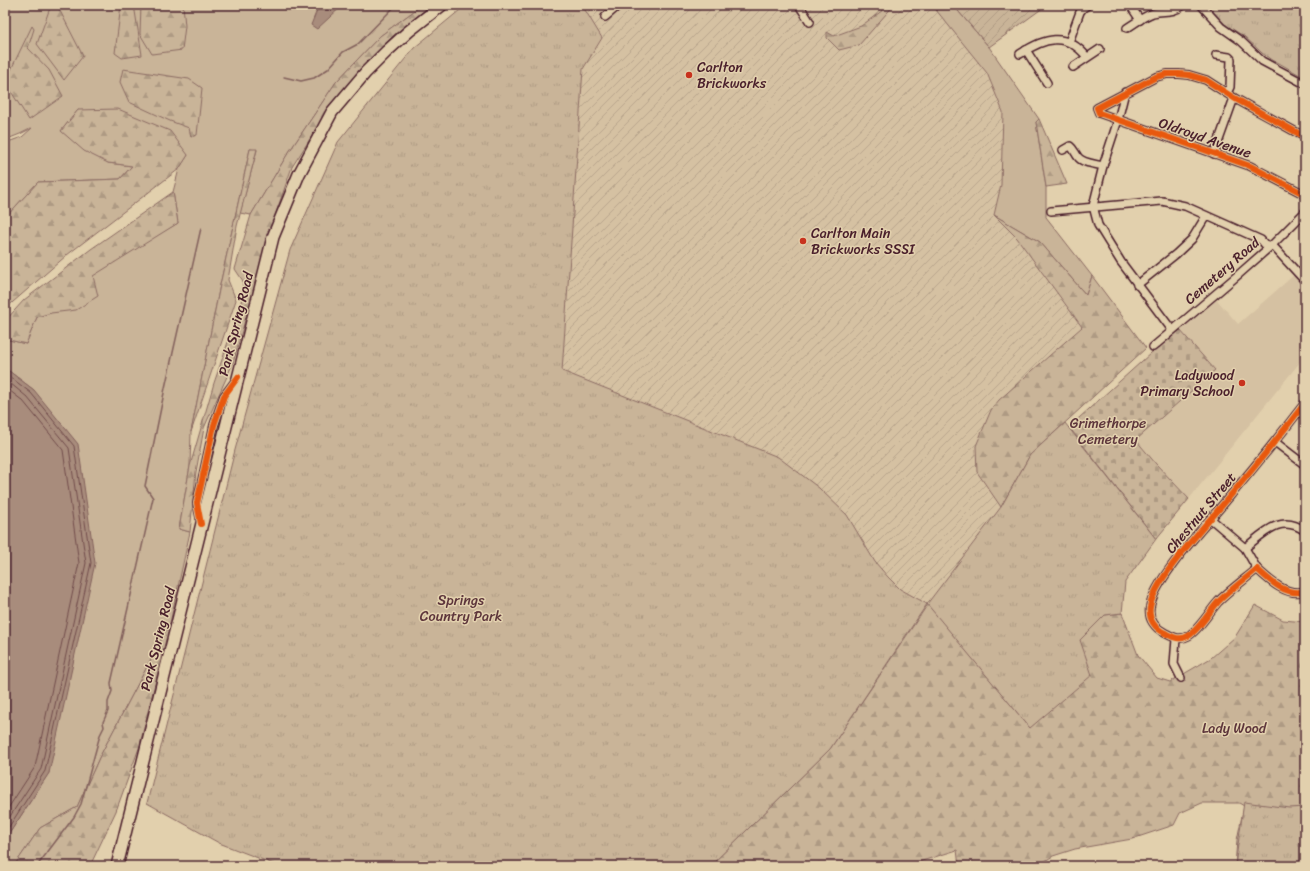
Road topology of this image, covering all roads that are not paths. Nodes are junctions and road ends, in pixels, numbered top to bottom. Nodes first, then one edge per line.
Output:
1 (442, 5) edge
2 (619, 5) edge
3 (799, 5) edge
4 (1088, 5) edge
5 (1130, 5) edge
6 (1184, 5) edge
7 (1201, 5) edge
8 (605, 17) dead end
9 (1140, 20) junction
10 (810, 22) dead end
11 (1127, 28) dead end
12 (1069, 42) junction
13 (1100, 49) dead end
14 (1216, 56) dead end
15 (1087, 57) junction
16 (1072, 67) dead end
17 (1047, 83) dead end
18 (1305, 84) edge
19 (1125, 92) junction
20 (1227, 93) junction
21 (1234, 98) junction
22 (1118, 120) junction
23 (1305, 137) edge
24 (1063, 150) dead end
25 (1214, 154) junction
26 (1103, 166) junction
27 (1305, 196) edge
28 (1093, 206) junction
29 (1050, 211) dead end
30 (1305, 212) edge
31 (1206, 216) junction
32 (1270, 247) junction
33 (1305, 281) edge
34 (1137, 285) junction
35 (1172, 330) junction
36 (1153, 347) dead end
37 (1305, 403) edge
38 (1275, 442) junction
39 (1305, 465) edge
40 (1211, 519) junction
41 (1305, 531) edge
42 (1245, 548) junction
43 (1257, 569) junction
44 (1305, 591) edge
45 (1176, 639) junction
46 (1181, 678) dead end
47 (117, 866) edge

1 - 47 main road, Park Spring Road
2 - 8 street
3 - 10 street
4 - 12 street
5 - 9 street
6 - 9 street
7 - 18 street
9 - 11 street
12 - 15 street
12 - 17 street
13 - 15 street
14 - 20 street
15 - 16 street
19 - 20 street
19 - 22 street
19 - 22 street, Oldroyd Avenue
20 - 21 street
21 - 23 street
21 - 25 street
22 - 25 street, Oldroyd Avenue
22 - 26 street
24 - 26 street
25 - 27 street, Oldroyd Avenue
26 - 28 street
28 - 29 street
28 - 31 street
28 - 34 street
30 - 32 street, Cemetery Road
31 - 32 street
31 - 34 street
32 - 33 street
32 - 35 street, Cemetery Road
34 - 35 street
35 - 36 street, Cemetery Road
37 - 38 street, Chestnut Street
38 - 39 street
38 - 40 street, Chestnut Street
40 - 42 street
40 - 45 street, Chestnut Street
41 - 42 street
42 - 43 street
43 - 44 street
43 - 45 street
45 - 46 street

